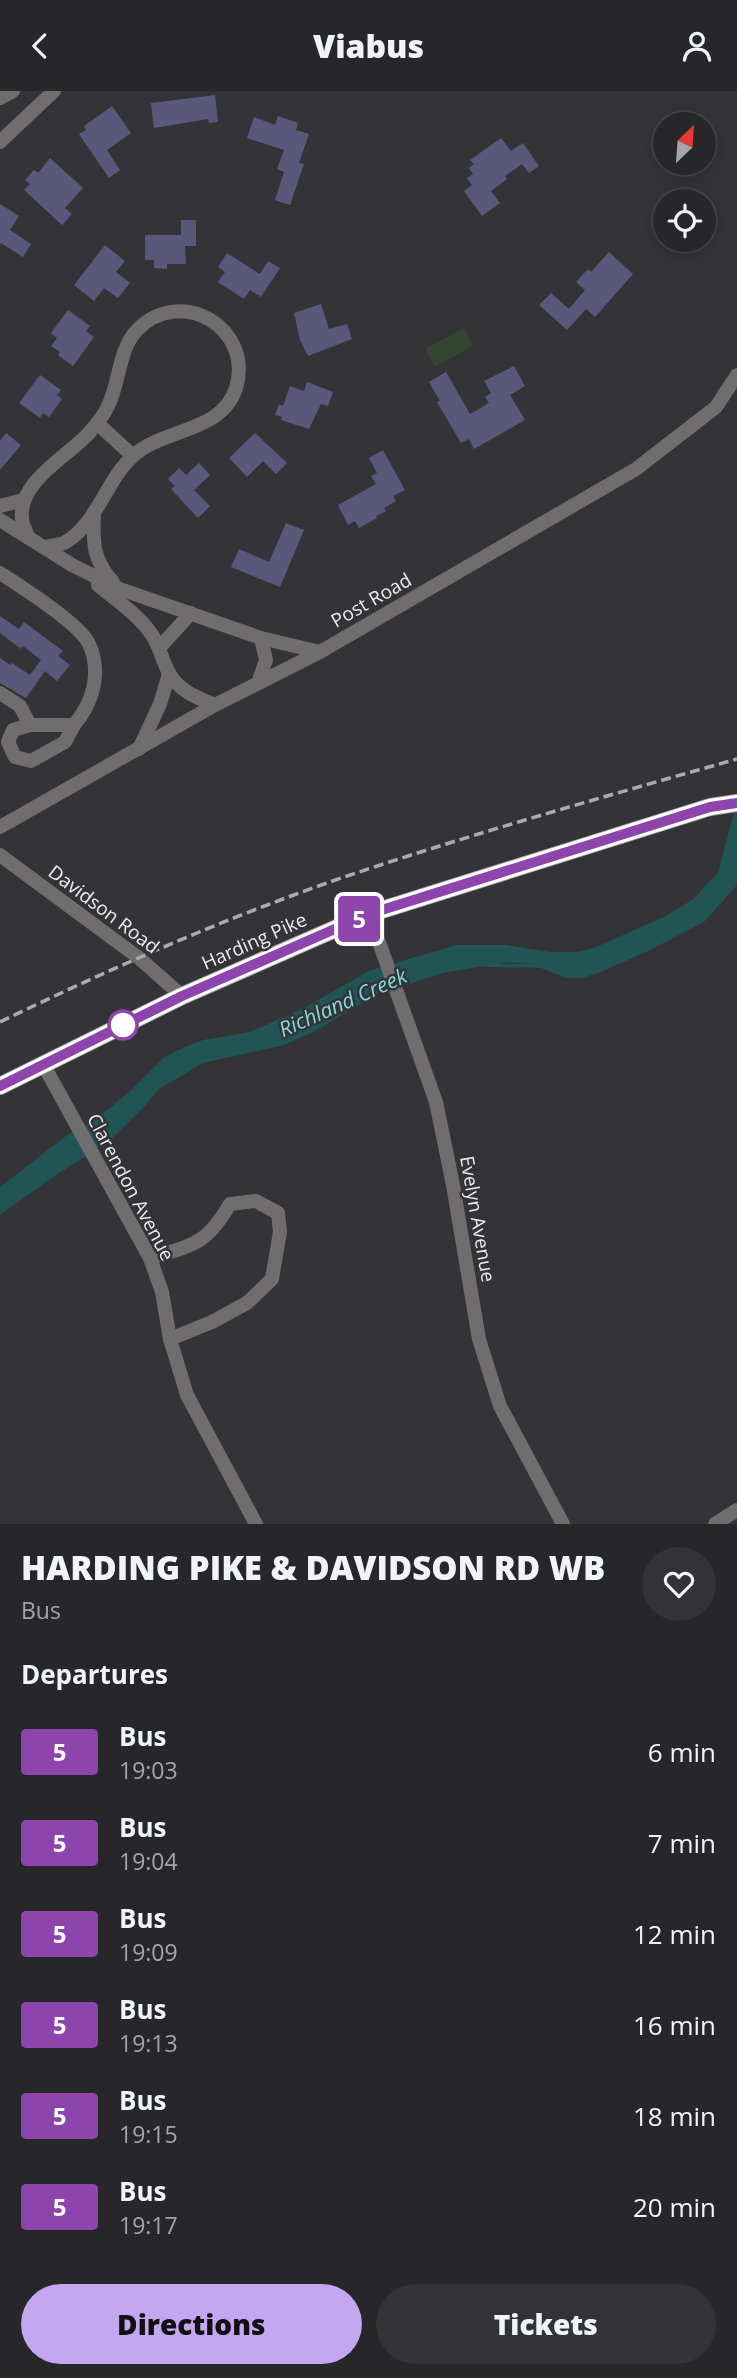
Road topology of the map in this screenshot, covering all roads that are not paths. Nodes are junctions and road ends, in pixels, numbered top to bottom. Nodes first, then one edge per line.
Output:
1 (13, 91) edge
2 (54, 91) edge
3 (0, 98) edge
4 (0, 142) edge
5 (737, 375) edge
6 (97, 423) junction
7 (133, 456) junction
8 (23, 501) junction
9 (0, 506) edge
10 (94, 512) junction
11 (0, 520) edge
12 (29, 538) junction
13 (44, 547) junction
14 (72, 565) junction
15 (0, 573) edge
16 (120, 589) junction
17 (191, 613) junction
18 (261, 638) junction
19 (160, 647) junction
20 (320, 652) junction
21 (169, 674) junction
22 (258, 683) junction
23 (0, 693) edge
24 (215, 705) junction
25 (30, 725) junction
26 (74, 725) junction
27 (139, 749) junction
28 (737, 803) edge
29 (0, 827) edge
30 (0, 855) edge
31 (369, 914) junction
32 (182, 996) junction
33 (43, 1064) junction
34 (0, 1086) edge
35 (150, 1258) junction
36 (170, 1339) junction
37 (737, 1510) edge
38 (256, 1524) edge
39 (563, 1524) edge
40 (715, 1524) edge

1 - 3 street
2 - 4 street
5 - 20 street, Post Road
6 - 7 street
6 - 7 street
6 - 8 street
7 - 10 street
8 - 9 street
8 - 12 street
10 - 13 street
10 - 16 street
11 - 12 street
12 - 13 street
13 - 14 street
14 - 16 street
14 - 19 street
15 - 26 street
16 - 17 street
17 - 18 street
17 - 19 street
18 - 20 street
18 - 22 street
19 - 21 street
20 - 22 street, Post Road
21 - 24 street
21 - 27 street
22 - 24 street, Post Road
23 - 25 street
24 - 27 street, Post Road
25 - 26 street
25 - 26 street
27 - 29 street, Post Road
28 - 31 main road, Harding Pike
30 - 32 street, Davidson Road
31 - 32 main road, Harding Pike
31 - 39 street, Evelyn Avenue
32 - 33 main road, Harding Pike
33 - 34 main road, Harding Pike
33 - 35 street, Clarendon Avenue
35 - 36 street, Clarendon Avenue
35 - 36 street
36 - 38 street, Clarendon Avenue
37 - 40 street

